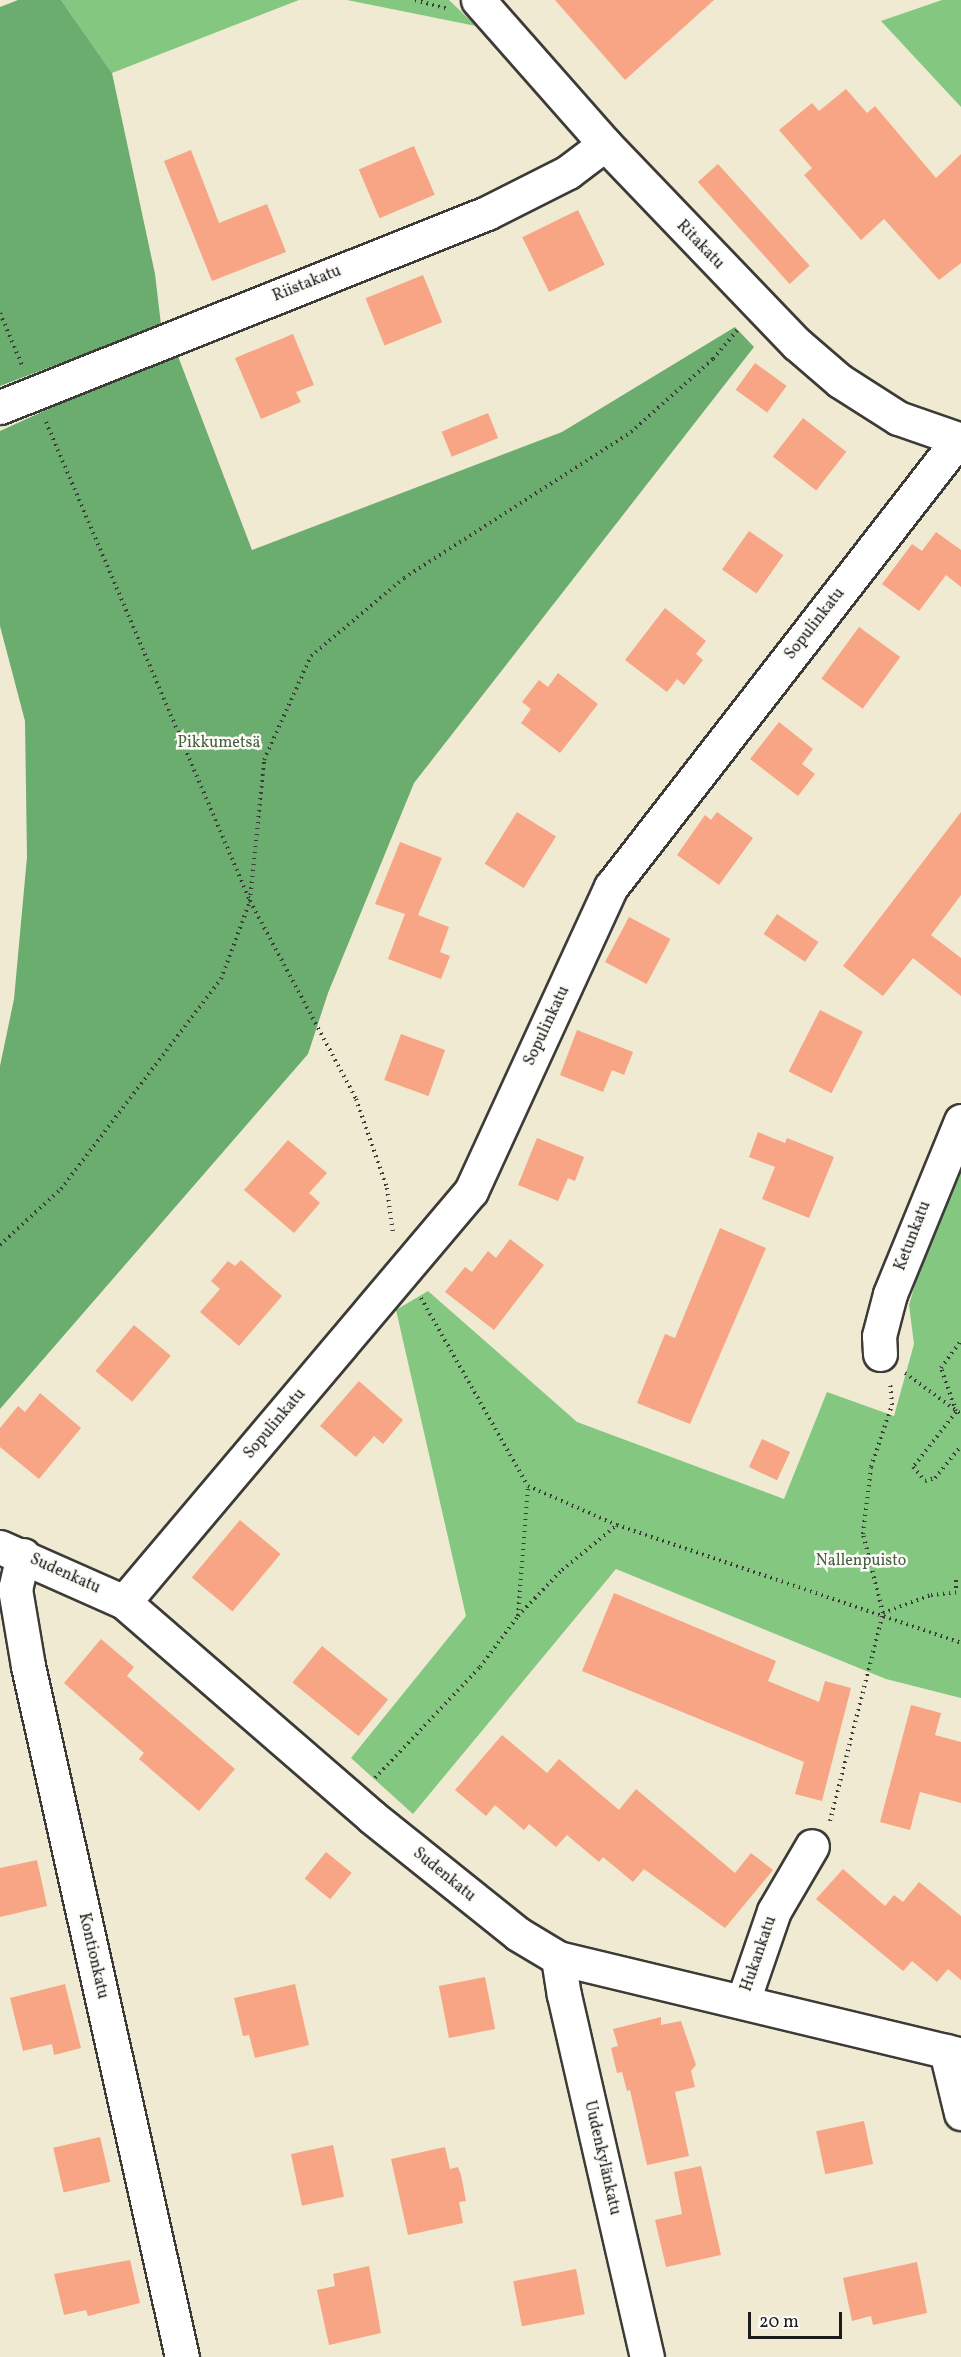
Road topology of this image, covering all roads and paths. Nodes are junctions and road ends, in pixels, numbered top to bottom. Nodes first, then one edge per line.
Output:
1 (478, 0) edge
2 (605, 144) junction
3 (758, 305) junction
4 (0, 313) edge
5 (33, 392) junction
6 (0, 407) edge
7 (960, 440) edge
8 (250, 901) junction
9 (961, 1121) edge
10 (0, 1245) edge
11 (405, 1272) junction
12 (961, 1340) edge
13 (880, 1354) junction
14 (959, 1413) edge
15 (961, 1446) edge
16 (528, 1486) junction
17 (616, 1525) junction
18 (11, 1551) edge
19 (956, 1580) dead end
20 (958, 1592) edge
21 (124, 1602) junction
22 (883, 1613) junction
23 (518, 1616) junction
24 (961, 1643) edge
25 (368, 1785) dead end
26 (812, 1846) joint
27 (558, 1958) junction
28 (743, 2001) junction
29 (953, 2053) edge
30 (961, 2113) edge
31 (182, 2357) edge
32 (647, 2357) edge

1 - 2 street, Ritakatu
2 - 3 street, Ritakatu
2 - 5 street, Riistakatu
3 - 7 street, Ritakatu
3 - 8 path
4 - 5 path
5 - 6 street, Riistakatu
5 - 8 path
7 - 11 street, Sopulinkatu
8 - 10 path
8 - 11 path
9 - 13 street, Ketunkatu
11 - 16 path
11 - 21 street, Sopulinkatu
12 - 14 path
13 - 14 path
13 - 22 path
14 - 15 path
16 - 17 path
16 - 23 path
17 - 22 path
17 - 23 path
18 - 21 street, Sudenkatu
18 - 31 street, Kontionkatu
19 - 20 path
20 - 22 path
21 - 27 street, Sudenkatu
22 - 24 path
22 - 26 path
23 - 25 path
26 - 28 street, Hukankatu
27 - 28 street, Sudenkatu
27 - 32 street, Uudenkylänkatu
28 - 29 street, Sudenkatu
29 - 30 street

